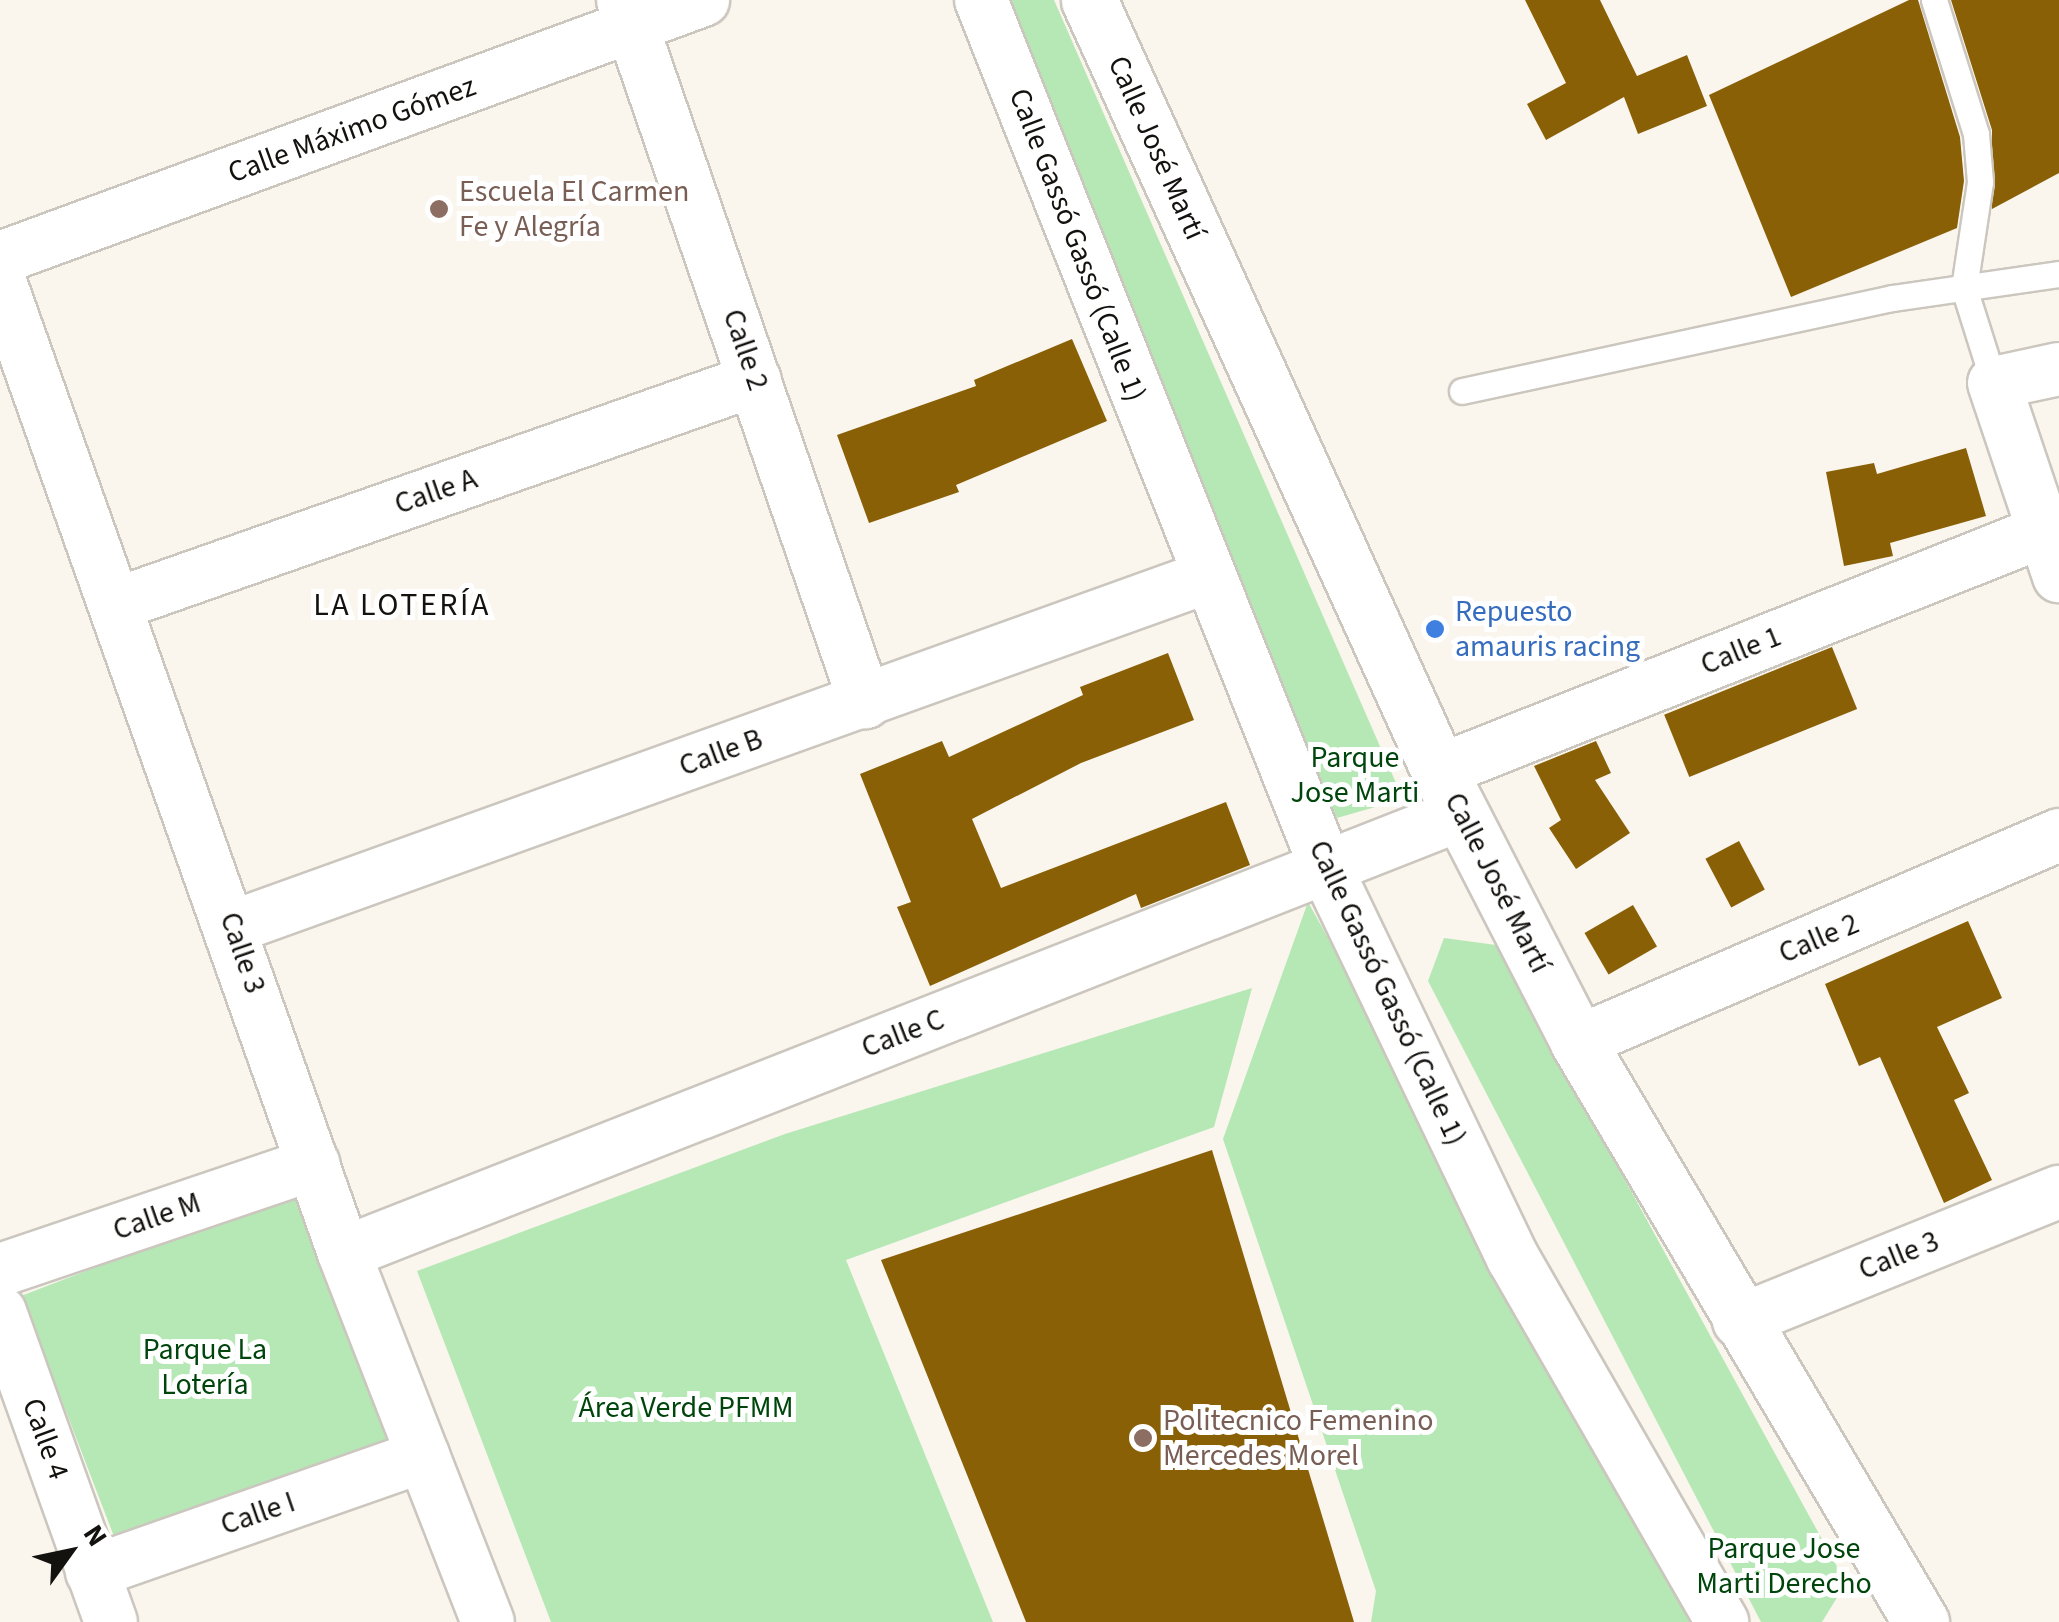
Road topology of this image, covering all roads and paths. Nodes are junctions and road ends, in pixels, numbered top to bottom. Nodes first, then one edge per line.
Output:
1 (703, 0) edge
2 (981, 0) edge
3 (1089, 0) edge
4 (1934, 0) edge
5 (629, 14) edge
6 (0, 258) edge
7 (2059, 274) edge
8 (0, 282) edge
9 (1964, 288) junction
10 (2059, 369) edge
11 (755, 380) junction
12 (1994, 383) junction
13 (1462, 391) dead end
14 (2051, 553) edge
15 (1207, 576) junction
16 (117, 604) junction
17 (865, 702) junction
18 (1450, 793) junction
19 (2059, 836) edge
20 (1326, 868) junction
21 (234, 927) junction
22 (1578, 1042) junction
23 (314, 1164) junction
24 (2059, 1192) edge
25 (344, 1253) junction
26 (0, 1270) edge
27 (0, 1312) edge
28 (1738, 1320) junction
29 (424, 1456) junction
30 (92, 1572) junction
31 (112, 1622) edge
32 (488, 1622) edge
33 (1722, 1622) edge
34 (1921, 1622) edge

1 - 5 street, Calle Máximo Gómez
2 - 15 street, Calle Gassó Gassó (Calle 1)
3 - 18 main road, Calle José Martí
4 - 9 lane
5 - 6 street, Calle Máximo Gómez
5 - 11 street, Calle 2
7 - 9 lane
8 - 16 street, Calle 3
9 - 12 lane
9 - 13 lane
10 - 12 street
11 - 16 street, Calle A
11 - 17 street, Calle 2
12 - 14 street
14 - 18 street, Calle 1
15 - 17 street, Calle B
15 - 20 street, Calle Gassó Gassó (Calle 1)
16 - 21 street, Calle 3
17 - 21 street, Calle B
18 - 20 street, Calle C
18 - 22 main road, Calle José Martí
19 - 22 street, Calle 2
20 - 25 street, Calle C
20 - 33 street, Calle Gassó Gassó (Calle 1)
21 - 23 street, Calle 3
22 - 28 main road, Calle José Martí
23 - 25 street, Calle 3
23 - 26 street, Calle M
24 - 28 street, Calle 3
25 - 29 street, Calle 3
27 - 30 street, Calle 4
28 - 34 main road, Calle José Martí
29 - 30 street, Calle I
29 - 32 street, Calle 3
30 - 31 street, Calle 4

